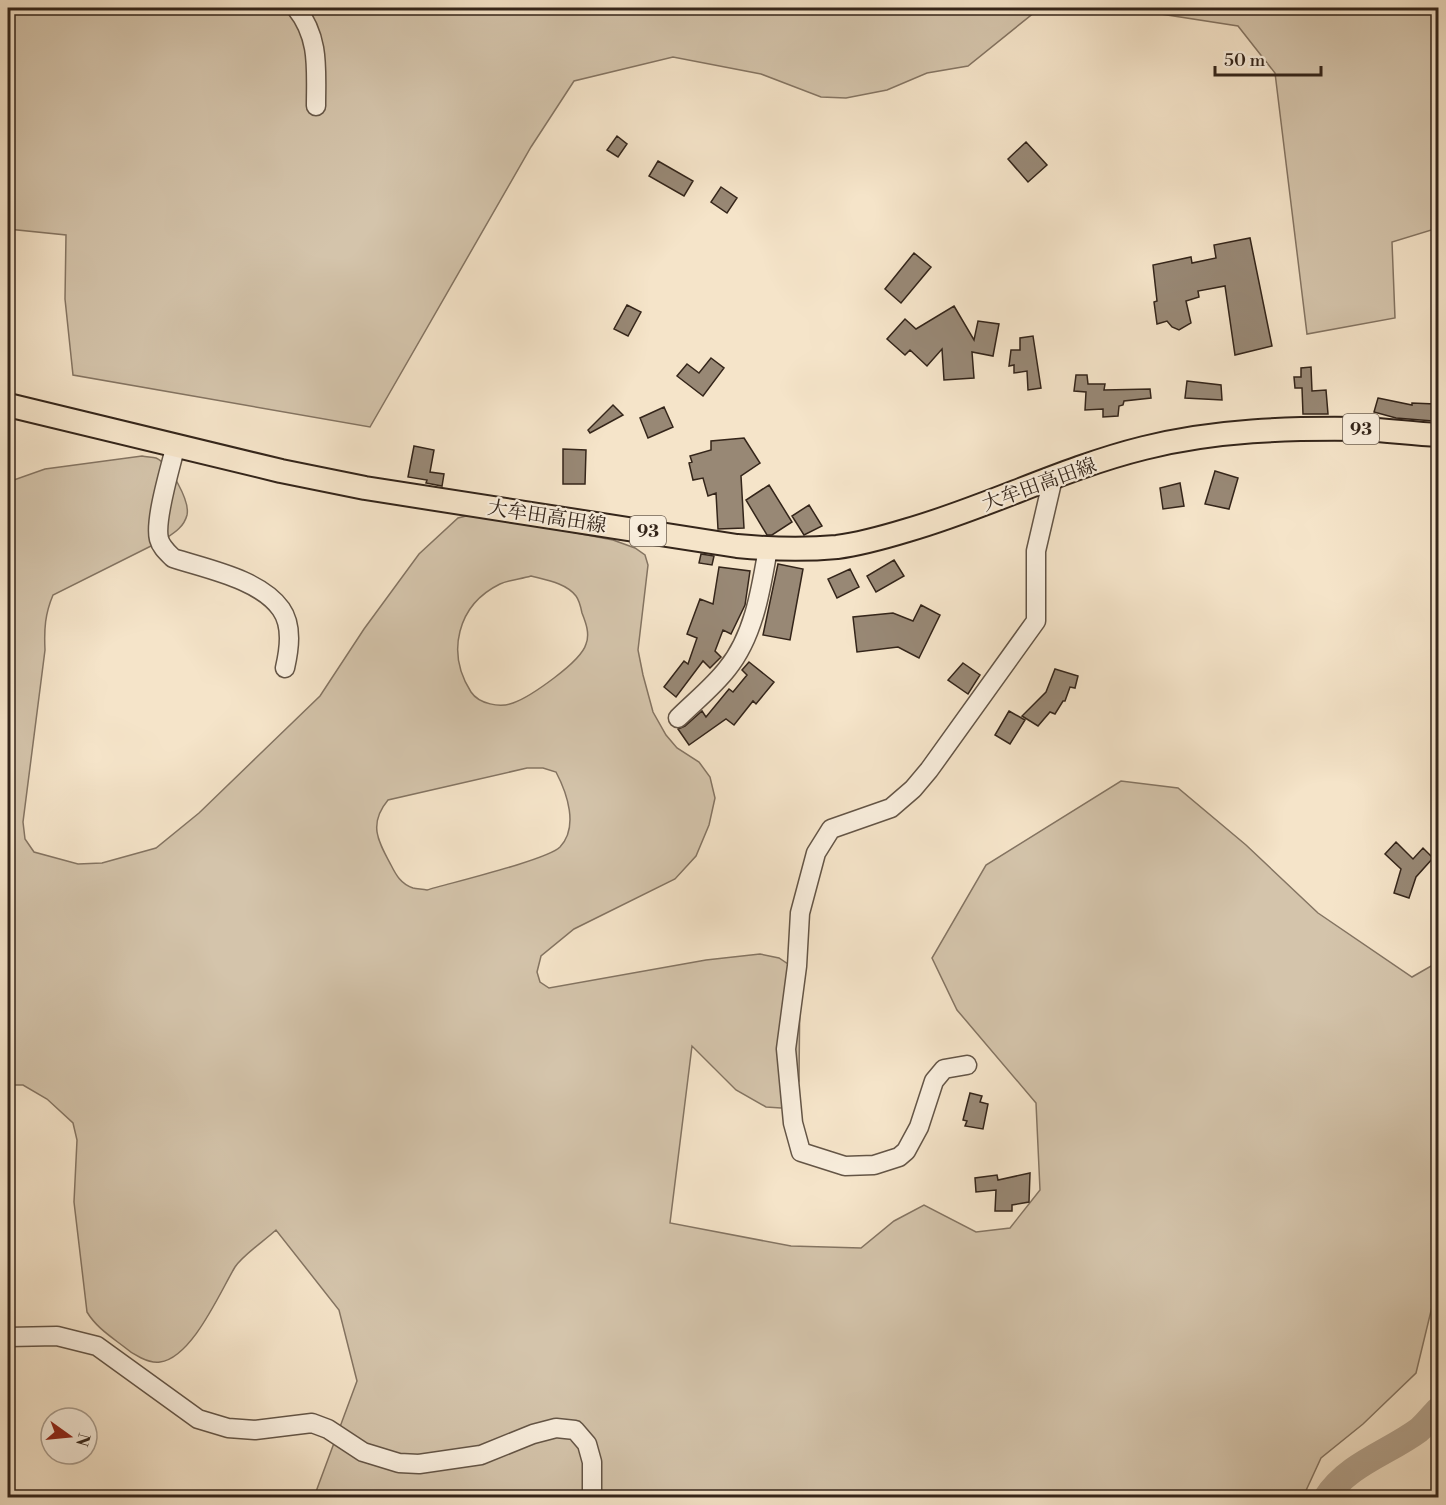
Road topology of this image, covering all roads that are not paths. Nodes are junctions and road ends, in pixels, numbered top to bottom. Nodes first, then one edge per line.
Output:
1 (296, 8) edge
2 (316, 106) dead end
3 (8, 405) edge
4 (1438, 435) edge
5 (176, 444) junction
6 (1053, 478) junction
7 (768, 548) junction
8 (285, 668) dead end
9 (678, 718) dead end
10 (967, 1065) dead end
11 (8, 1337) edge
12 (592, 1497) edge

1 - 2 street
3 - 5 main road, 大牟田高田線 / 93
4 - 6 main road, 大牟田高田線 / 93
5 - 7 main road, 大牟田高田線 / 93
5 - 8 street
6 - 7 main road, 大牟田高田線 / 93
6 - 10 street
7 - 9 street
11 - 12 street

